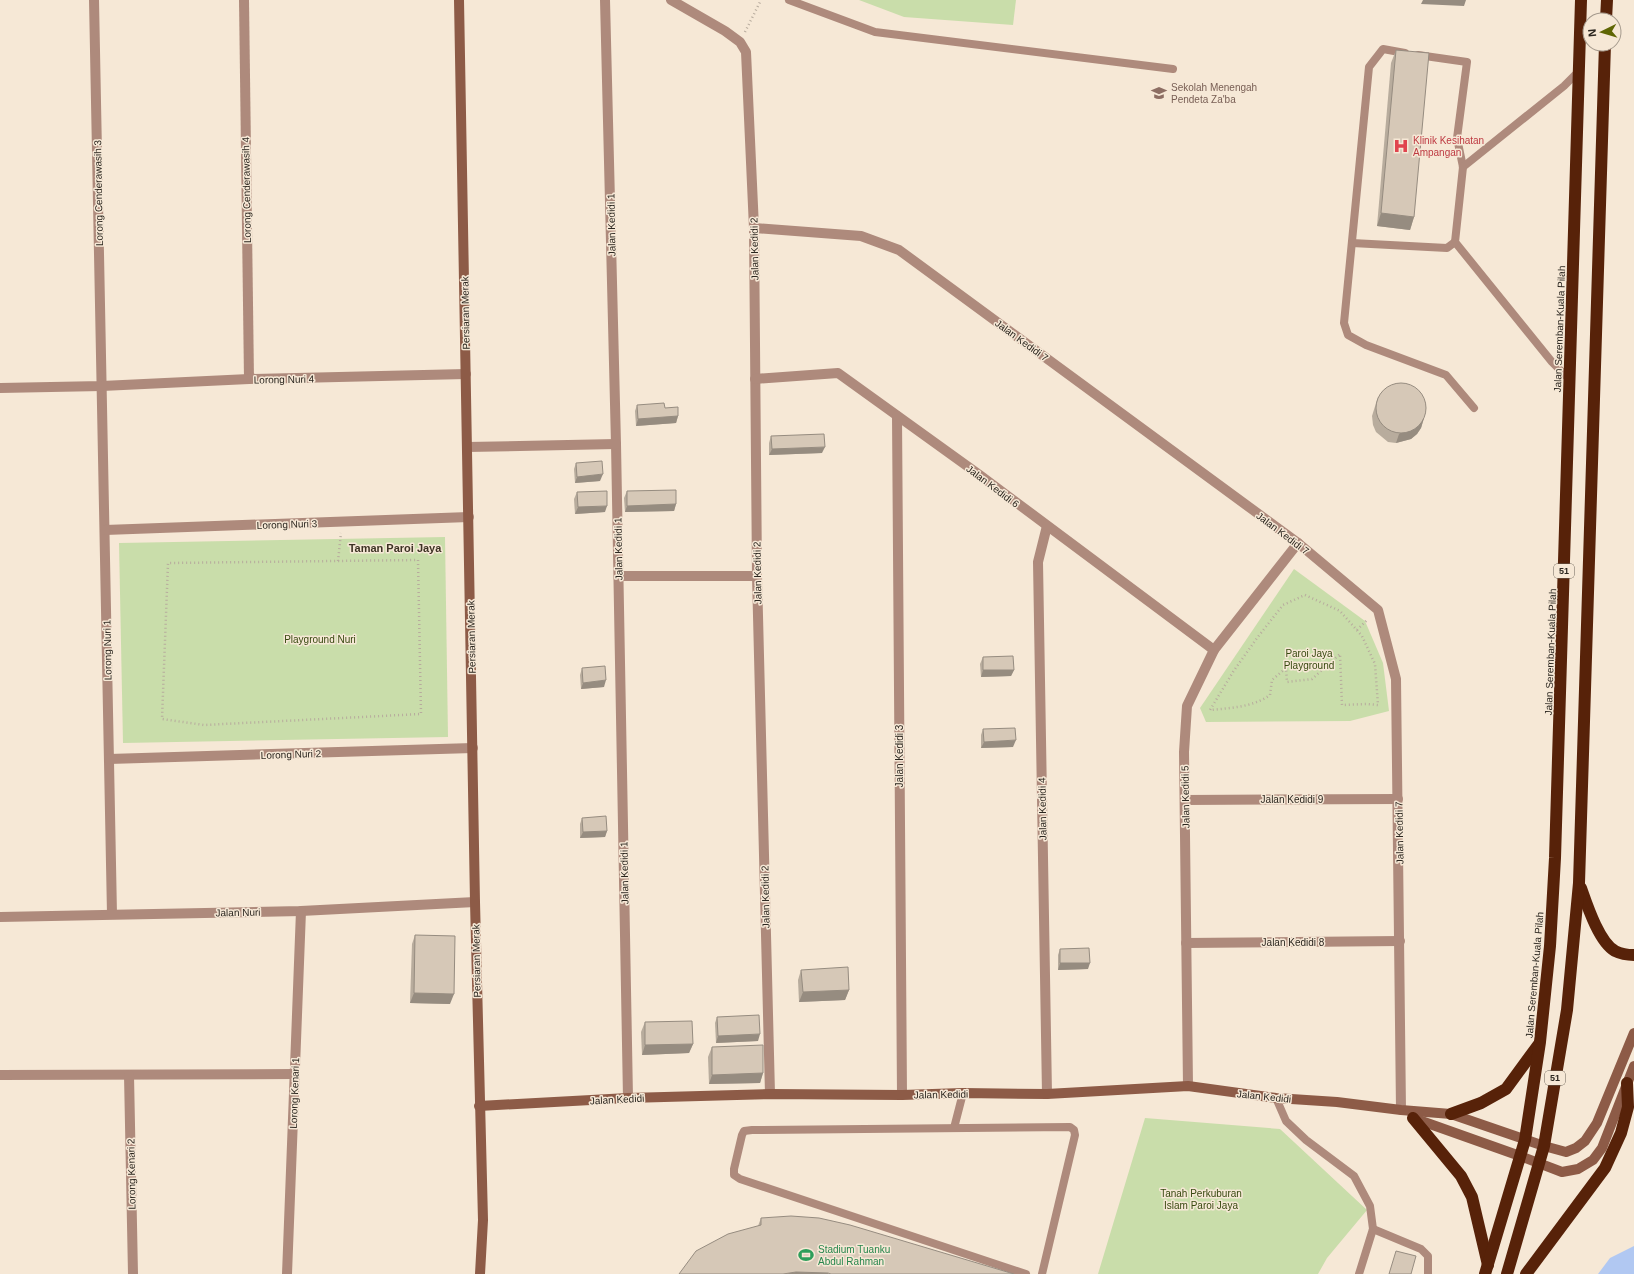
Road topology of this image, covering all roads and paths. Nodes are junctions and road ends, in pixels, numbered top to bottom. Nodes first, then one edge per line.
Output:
1 (94, 0) edge
2 (244, 0) edge
3 (460, 0) edge
4 (605, 0) edge
5 (671, 0) edge
6 (761, 0) edge
7 (789, 0) edge
8 (1582, 0) edge
9 (1607, 0) edge
10 (1606, 12) edge
11 (740, 42) junction
12 (1605, 52) edge
13 (1173, 69) dead end
14 (1579, 71) junction
15 (1463, 167) junction
16 (754, 228) junction
17 (1455, 242) junction
18 (1352, 243) junction
19 (466, 374) junction
20 (249, 379) junction
21 (755, 379) junction
22 (1570, 380) junction
23 (102, 386) junction
24 (0, 388) edge
25 (1474, 408) dead end
26 (897, 416) junction
27 (616, 444) junction
28 (468, 446) junction
29 (469, 518) junction
30 (342, 522) junction
31 (1047, 526) junction
32 (105, 530) junction
33 (1298, 543) junction
34 (338, 561) junction
35 (619, 576) junction
36 (757, 576) junction
37 (1214, 650) junction
38 (1210, 710) joint
39 (473, 748) junction
40 (109, 759) junction
41 (1398, 798) junction
42 (1185, 800) junction
43 (1580, 883) junction
44 (475, 902) junction
45 (301, 911) junction
46 (112, 914) junction
47 (0, 917) edge
48 (1400, 942) junction
49 (1186, 943) junction
50 (1634, 955) edge
51 (1634, 1033) edge
52 (1540, 1042) junction
53 (1634, 1066) edge
54 (295, 1074) junction
55 (0, 1075) edge
56 (129, 1075) junction
57 (1627, 1083) junction
58 (1188, 1086) junction
59 (963, 1093) junction
60 (770, 1094) junction
61 (1046, 1094) junction
62 (902, 1095) junction
63 (628, 1098) junction
64 (1276, 1098) junction
65 (479, 1106) junction
66 (1401, 1110) junction
67 (1451, 1114) junction
68 (1413, 1118) junction
69 (954, 1128) junction
70 (1525, 1140) junction
71 (1544, 1146) junction
72 (1520, 1156) junction
73 (1538, 1164) junction
74 (1373, 1229) junction
75 (1487, 1270) edge
76 (133, 1274) edge
77 (287, 1274) edge
78 (480, 1274) edge
79 (1026, 1274) edge
80 (1042, 1274) edge
81 (1359, 1274) edge
82 (1428, 1274) edge
83 (1507, 1274) edge
84 (1526, 1274) edge

1 - 23 street, Lorong Cenderawasih 3
2 - 20 street, Lorong Cenderawasih 4
3 - 19 street, Persiaran Merak
4 - 27 street, Jalan Kedidi 1
5 - 11 street
6 - 11 path
7 - 13 lane
8 - 14 highway, Jalan Seremban-Kuala Pilah / 51
9 - 10 highway
11 - 16 street, Jalan Kedidi 2
12 - 43 highway, 51
14 - 15 lane
14 - 22 highway, Jalan Seremban-Kuala Pilah / 51
15 - 17 lane
15 - 18 lane
16 - 21 street, Jalan Kedidi 2
16 - 33 street, Jalan Kedidi 7
17 - 18 lane
17 - 22 lane
18 - 25 lane
19 - 20 street, Lorong Nuri 4
19 - 28 street, Persiaran Merak
20 - 23 street, Lorong Nuri 4
21 - 26 street, Jalan Kedidi 6
21 - 36 street, Jalan Kedidi 2
22 - 52 highway, Jalan Seremban-Kuala Pilah / 51
23 - 24 street, Lorong Nuri 4
23 - 32 street, Lorong Nuri 1
26 - 31 street, Jalan Kedidi 6
26 - 62 street, Jalan Kedidi 3
27 - 28 street
27 - 35 street, Jalan Kedidi 1
28 - 29 street, Persiaran Merak
29 - 30 street, Lorong Nuri 3
29 - 39 street, Persiaran Merak
30 - 32 street, Lorong Nuri 3
30 - 34 path
31 - 37 street, Jalan Kedidi 6
31 - 61 street, Jalan Kedidi 4
32 - 40 street, Lorong Nuri 1
33 - 37 street, Jalan Kedidi 5
33 - 41 street, Jalan Kedidi 7
34 - 34 path
35 - 36 street
35 - 63 street, Jalan Kedidi 1
36 - 60 street, Jalan Kedidi 2
37 - 42 street, Jalan Kedidi 5
38 - 38 path
39 - 40 street, Lorong Nuri 2
39 - 44 street, Persiaran Merak
40 - 46 street, Lorong Nuri 1
41 - 42 street, Jalan Kedidi 9
41 - 48 street, Jalan Kedidi 7
42 - 49 street, Jalan Kedidi 5
43 - 50 highway
43 - 71 highway, 51
44 - 45 street, Jalan Nuri
44 - 65 street, Persiaran Merak
45 - 46 street, Jalan Nuri
45 - 54 street, Lorong Kenari 1
46 - 47 street, Jalan Nuri
48 - 49 street, Jalan Kedidi 8
48 - 66 street, Jalan Kedidi 7
49 - 58 street, Jalan Kedidi 5
51 - 71 street, Jalan Kedidi
52 - 67 highway
52 - 70 highway, Jalan Seremban-Kuala Pilah / 51
53 - 57 street
54 - 56 street
54 - 77 street, Lorong Kenari 1
55 - 56 street
56 - 76 street, Lorong Kenari 2
57 - 73 street
57 - 84 highway
58 - 61 street, Jalan Kedidi
58 - 64 street, Jalan Kedidi
59 - 61 street, Jalan Kedidi
59 - 62 street, Jalan Kedidi
59 - 69 lane
60 - 62 street, Jalan Kedidi
60 - 63 street, Jalan Kedidi
63 - 65 street, Jalan Kedidi
64 - 66 street, Jalan Kedidi
64 - 74 lane
65 - 78 street, Persiaran Merak
66 - 67 street, Jalan Kedidi
66 - 68 street
67 - 70 street, Jalan Kedidi
68 - 72 street
68 - 75 highway
69 - 79 lane
69 - 80 lane
70 - 71 street, Jalan Kedidi
70 - 72 highway, Jalan Seremban-Kuala Pilah / 51
71 - 73 highway, 51
72 - 73 street
72 - 75 highway, Jalan Seremban-Kuala Pilah / 51
73 - 83 highway, 51
74 - 81 lane
74 - 82 lane

